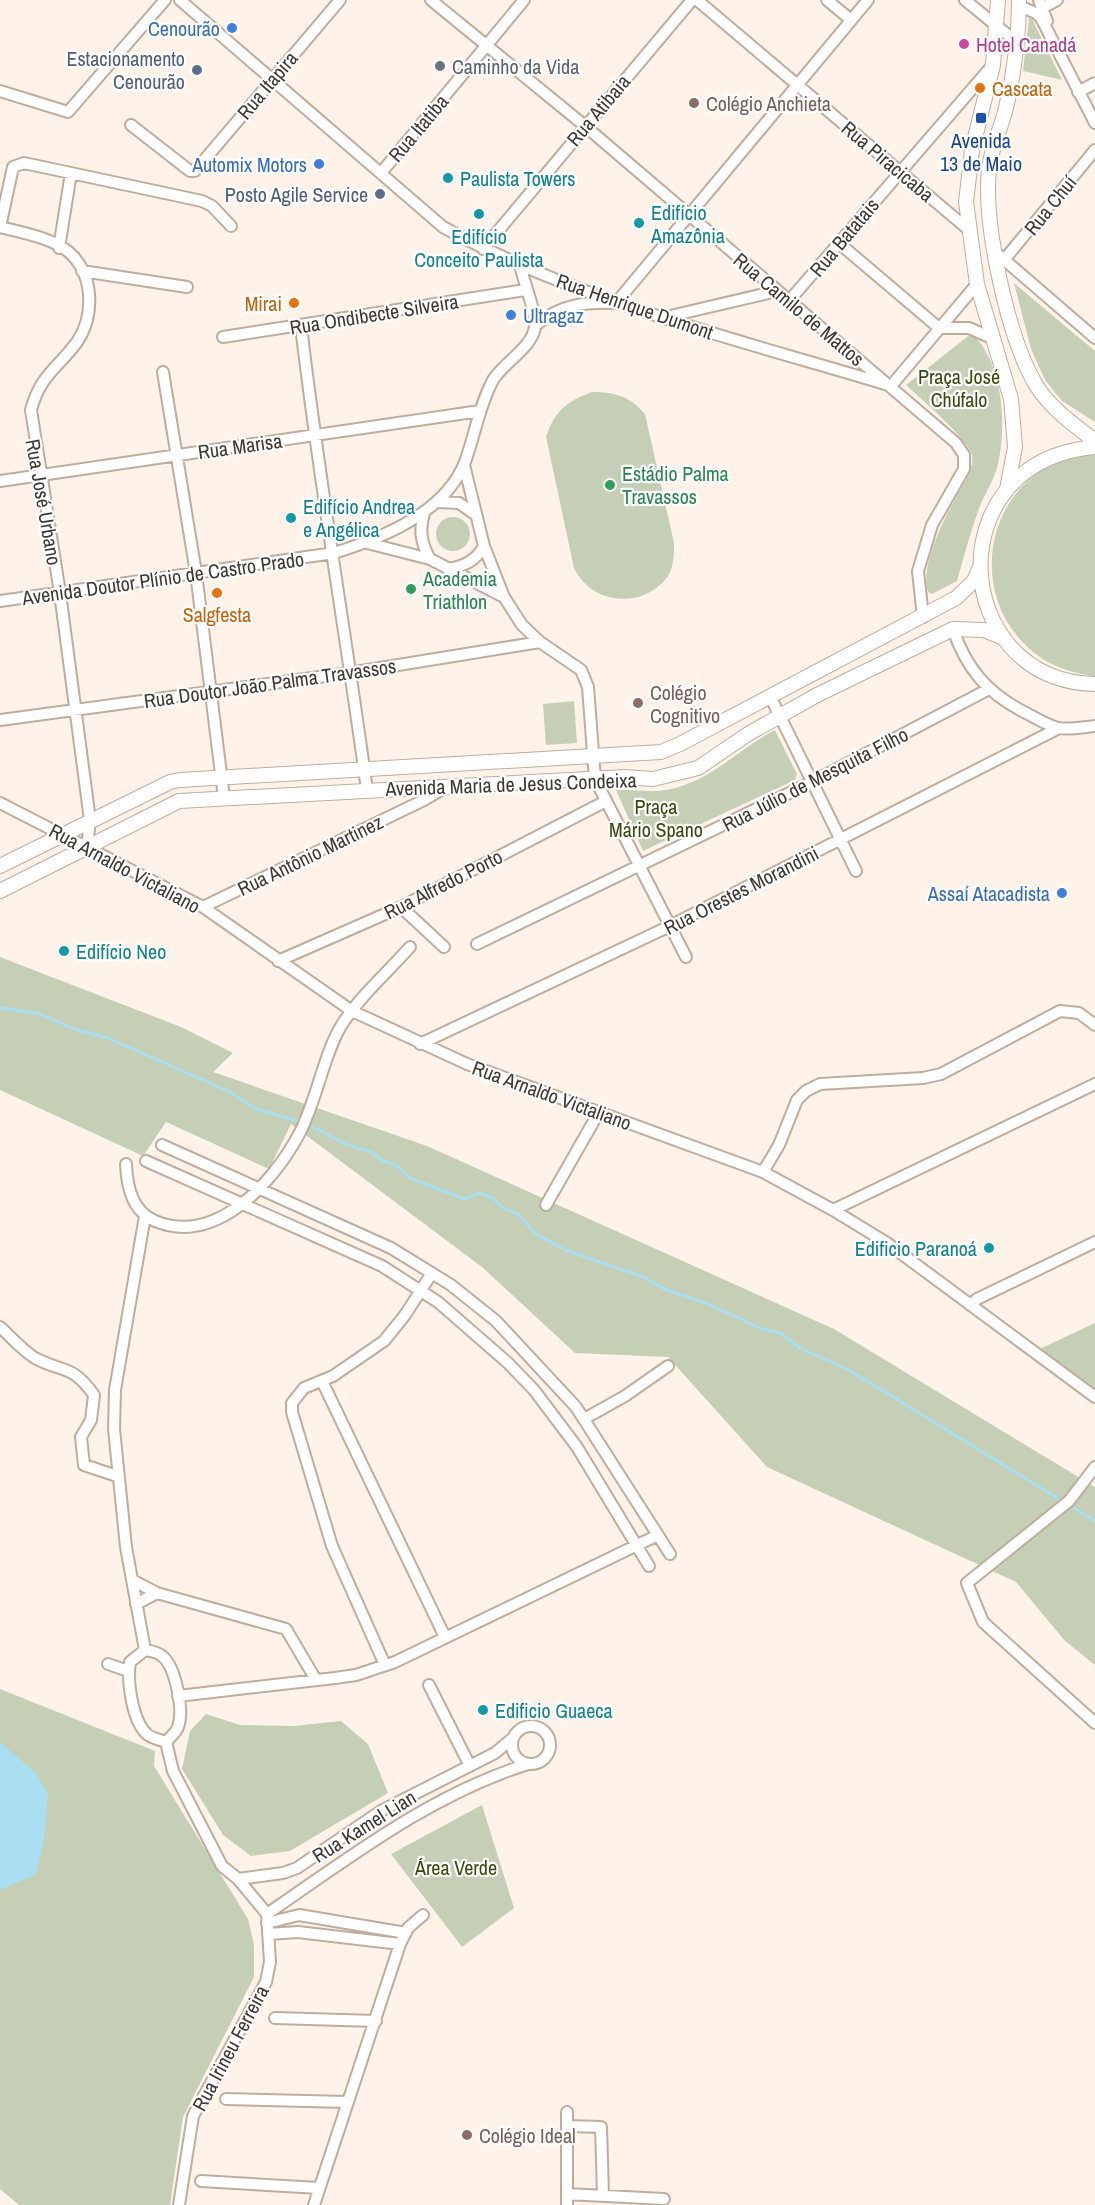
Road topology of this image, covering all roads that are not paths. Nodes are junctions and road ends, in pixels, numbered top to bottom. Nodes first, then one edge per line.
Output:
1 (165, 0) edge
2 (180, 0) edge
3 (340, 0) edge
4 (431, 0) edge
5 (524, 0) edge
6 (692, 0) edge
7 (697, 0) edge
8 (826, 0) edge
9 (868, 0) edge
10 (965, 0) edge
11 (998, 0) edge
12 (1057, 0) edge
13 (1016, 2) edge
14 (1040, 4) edge
15 (850, 20) junction
16 (997, 26) junction
17 (1048, 31) junction
18 (486, 47) junction
19 (1016, 51) junction
20 (993, 65) junction
21 (273, 79) junction
22 (1095, 84) edge
23 (796, 85) junction
24 (0, 91) edge
25 (1078, 93) junction
26 (1095, 123) edge
27 (131, 124) dead end
28 (585, 126) junction
29 (1095, 150) edge
30 (899, 171) junction
31 (71, 173) junction
32 (381, 173) junction
33 (689, 216) junction
34 (231, 226) dead end
35 (0, 227) edge
36 (969, 230) junction
37 (840, 244) junction
38 (59, 248) junction
39 (483, 249) junction
40 (1000, 256) junction
41 (520, 265) junction
42 (82, 271) junction
43 (977, 284) junction
44 (187, 287) dead end
45 (525, 290) junction
46 (777, 291) junction
47 (789, 301) junction
48 (616, 303) junction
49 (664, 318) junction
50 (536, 325) junction
51 (301, 326) junction
52 (939, 328) junction
53 (223, 337) dead end
54 (1095, 338) edge
55 (994, 339) junction
56 (164, 372) dead end
57 (891, 386) junction
58 (480, 411) junction
59 (314, 435) junction
60 (1095, 441) edge
61 (1095, 447) edge
62 (177, 456) junction
63 (464, 465) junction
64 (40, 477) junction
65 (0, 481) edge
66 (1006, 489) junction
67 (438, 501) junction
68 (424, 513) junction
69 (476, 515) junction
70 (367, 543) junction
71 (484, 546) junction
72 (334, 552) junction
73 (430, 559) junction
74 (448, 569) junction
75 (979, 569) junction
76 (196, 573) junction
77 (60, 593) junction
78 (504, 597) junction
79 (0, 601) edge
80 (923, 618) junction
81 (953, 629) junction
82 (1004, 638) junction
83 (540, 642) junction
84 (349, 673) junction
85 (1095, 684) edge
86 (988, 689) junction
87 (211, 690) junction
88 (770, 696) junction
89 (75, 710) junction
90 (780, 715) junction
91 (0, 720) edge
92 (1095, 726) edge
93 (1059, 728) junction
94 (594, 757) junction
95 (365, 771) junction
96 (223, 778) junction
97 (595, 778) junction
98 (812, 782) junction
99 (448, 785) junction
100 (367, 790) junction
101 (224, 798) junction
102 (606, 801) junction
103 (0, 803) edge
104 (90, 820) junction
105 (60, 835) junction
106 (840, 841) junction
107 (87, 848) junction
108 (639, 864) junction
109 (0, 866) edge
110 (856, 871) dead end
111 (0, 891) edge
112 (401, 907) junction
113 (202, 908) junction
114 (670, 926) junction
115 (477, 944) dead end
116 (410, 947) dead end
117 (444, 947) dead end
118 (686, 957) dead end
119 (278, 961) junction
120 (352, 1011) junction
121 (1095, 1025) edge
122 (420, 1044) junction
123 (1095, 1084) edge
124 (599, 1112) junction
125 (162, 1145) dead end
126 (146, 1161) dead end
127 (126, 1164) dead end
128 (763, 1172) junction
129 (259, 1189) junction
130 (239, 1204) junction
131 (546, 1205) dead end
132 (833, 1210) junction
133 (145, 1216) junction
134 (1095, 1242) edge
135 (432, 1273) junction
136 (420, 1290) junction
137 (970, 1305) junction
138 (0, 1327) edge
139 (668, 1366) dead end
140 (322, 1381) junction
141 (1095, 1397) edge
142 (584, 1419) junction
143 (1095, 1467) edge
144 (117, 1476) junction
145 (658, 1534) junction
146 (637, 1545) junction
147 (670, 1554) dead end
148 (649, 1566) dead end
149 (132, 1580) junction
150 (157, 1593) junction
151 (136, 1604) junction
152 (446, 1638) junction
153 (145, 1650) junction
154 (108, 1665) dead end
155 (386, 1665) junction
156 (128, 1671) junction
157 (316, 1680) junction
158 (429, 1685) dead end
159 (178, 1696) junction
160 (1095, 1723) edge
161 (514, 1737) junction
162 (166, 1742) junction
163 (528, 1764) junction
164 (470, 1766) junction
165 (381, 1811) junction
166 (392, 1828) junction
167 (323, 1852) junction
168 (335, 1868) junction
169 (238, 1879) junction
170 (423, 1915) dead end
171 (330, 1920) junction
172 (267, 1924) junction
173 (406, 1933) junction
174 (320, 1935) junction
175 (400, 1944) junction
176 (275, 2018) dead end
177 (376, 2020) junction
178 (226, 2099) dead end
179 (348, 2102) junction
180 (567, 2112) dead end
181 (567, 2126) junction
182 (201, 2181) dead end
183 (319, 2188) junction
184 (603, 2195) junction
185 (567, 2199) edge
186 (664, 2199) dead end
187 (179, 2205) edge
188 (314, 2205) edge

1 - 24 street
2 - 21 street, Rua Henrique Dumont
3 - 21 street, Rua Itapira
4 - 18 street, Rua Camilo de Mattos
5 - 18 street, Rua Itatiba
6 - 28 street, Rua Atibaia
7 - 23 street, Rua Piracicaba
8 - 15 street
9 - 15 street
10 - 16 street
11 - 16 main road
12 - 14 street
13 - 17 street
13 - 19 main road
14 - 17 street
15 - 23 street
16 - 19 street
16 - 20 main road
17 - 25 street
18 - 28 street, Rua Camilo de Mattos
18 - 32 street, Rua Itatiba
19 - 40 main road
20 - 30 street, Rua Batatais
20 - 36 main road
21 - 27 street, Rua Itapira
21 - 32 street, Rua Henrique Dumont
22 - 25 street
23 - 30 street, Rua Piracicaba
23 - 33 street
25 - 26 street
28 - 33 street, Rua Camilo de Mattos
28 - 39 street, Rua Atibaia
29 - 40 street, Rua Chuí
30 - 36 street, Rua Piracicaba
30 - 37 street, Rua Batatais
31 - 34 street
31 - 35 street
31 - 38 street
32 - 39 street, Rua Henrique Dumont
33 - 46 street, Rua Camilo de Mattos
33 - 48 street
35 - 38 street, Rua José Urbano
36 - 43 main road
37 - 47 street, Rua Batatais
37 - 52 street
38 - 42 street, Rua José Urbano
39 - 41 street, Rua Henrique Dumont
40 - 54 street
40 - 60 main road
41 - 45 street
41 - 48 street, Rua Henrique Dumont
42 - 44 street
42 - 64 street, Rua José Urbano
43 - 52 street
43 - 55 main road
45 - 50 street
45 - 51 street, Rua Ondibecte Silveira
46 - 47 street, Rua Camilo de Mattos
46 - 49 street
47 - 57 street, Rua Camilo de Mattos
48 - 49 street, Rua Henrique Dumont
48 - 50 street, Avenida Doutor Plínio de Castro Prado
49 - 57 street, Rua Henrique Dumont
50 - 58 street, Avenida Doutor Plínio de Castro Prado
51 - 53 street, Rua Ondibecte Silveira
51 - 59 street
52 - 55 street
52 - 57 street
55 - 66 main road
56 - 62 street
57 - 80 street, Rua Camilo de Mattos
58 - 59 street, Rua Marisa
58 - 63 street, Avenida Doutor Plínio de Castro Prado
59 - 62 street, Rua Marisa
59 - 72 street
61 - 66 main road
62 - 64 street, Rua Marisa
62 - 76 street
63 - 67 street, Avenida Doutor Plínio de Castro Prado
63 - 69 street
64 - 65 street, Rua Marisa
64 - 77 street, Rua José Urbano
66 - 75 main road
67 - 68 street, Avenida Doutor Plínio de Castro Prado
67 - 69 street
68 - 70 street, Avenida Doutor Plínio de Castro Prado
68 - 73 street
69 - 71 street
70 - 72 street, Avenida Doutor Plínio de Castro Prado
70 - 73 street
71 - 74 street
71 - 78 street
72 - 76 street, Avenida Doutor Plínio de Castro Prado
72 - 84 street
73 - 74 street
74 - 78 street
75 - 80 main road, Avenida Maria de Jesus Condeixa
75 - 82 main road
76 - 77 street, Avenida Doutor Plínio de Castro Prado
76 - 87 street
77 - 79 street, Avenida Doutor Plínio de Castro Prado
77 - 89 street, Rua José Urbano
78 - 83 street
80 - 88 main road, Avenida Maria de Jesus Condeixa
81 - 82 main road, Avenida Maria de Jesus Condeixa
81 - 86 street
81 - 90 main road, Avenida Maria de Jesus Condeixa
82 - 85 main road
83 - 84 street, Rua Doutor João Palma Travassos
83 - 94 street
84 - 87 street, Rua Doutor João Palma Travassos
84 - 95 street
86 - 93 street
86 - 98 street, Rua Júlio de Mesquita Filho
87 - 89 street, Rua Doutor João Palma Travassos
87 - 96 street
88 - 90 street
88 - 94 main road, Avenida Maria de Jesus Condeixa
89 - 91 street, Rua Doutor João Palma Travassos
89 - 104 street, Rua José Urbano
90 - 97 main road, Avenida Maria de Jesus Condeixa
90 - 98 street
92 - 93 street
93 - 106 street, Rua Orestes Morandini
94 - 95 main road, Avenida Maria de Jesus Condeixa
94 - 97 street
95 - 96 main road, Avenida Maria de Jesus Condeixa
95 - 100 street
96 - 101 street
96 - 104 main road, Avenida Maria de Jesus Condeixa
97 - 99 main road, Avenida Maria de Jesus Condeixa
97 - 102 street
98 - 106 street
98 - 108 street, Rua Júlio de Mesquita Filho
99 - 100 main road, Avenida Maria de Jesus Condeixa
99 - 113 street, Rua Antônio Martinez
100 - 101 main road, Avenida Maria de Jesus Condeixa
101 - 107 main road, Avenida Maria de Jesus Condeixa
102 - 108 street
102 - 112 street, Rua Alfredo Porto
103 - 105 street, Rua Arnaldo Victaliano
104 - 105 main road, Avenida Maria de Jesus Condeixa
104 - 107 street, Rua José Urbano
105 - 107 street, Rua Arnaldo Victaliano
105 - 109 main road, Avenida Maria de Jesus Condeixa
106 - 110 street
106 - 114 street, Rua Orestes Morandini
107 - 111 main road, Avenida Maria de Jesus Condeixa
107 - 113 street, Rua Arnaldo Victaliano
108 - 114 street
108 - 115 street, Rua Júlio de Mesquita Filho
112 - 117 street
112 - 119 street, Rua Alfredo Porto
113 - 119 street, Rua Arnaldo Victaliano
114 - 118 street
114 - 122 street, Rua Orestes Morandini
116 - 120 street
119 - 120 street, Rua Arnaldo Victaliano
120 - 122 street, Rua Arnaldo Victaliano
120 - 129 street
121 - 128 street
122 - 124 street, Rua Arnaldo Victaliano
123 - 132 street
124 - 128 street, Rua Arnaldo Victaliano
124 - 131 street
125 - 129 street
126 - 130 street
127 - 133 street
128 - 132 street, Rua Arnaldo Victaliano
129 - 130 street
129 - 135 street
130 - 133 street
130 - 136 street
132 - 137 street, Rua Arnaldo Victaliano
133 - 144 street
134 - 137 street
135 - 136 street
135 - 142 street
136 - 140 street
136 - 146 street
137 - 141 street, Rua Arnaldo Victaliano
138 - 144 street
139 - 142 street
140 - 152 street
140 - 155 street
142 - 145 street
143 - 160 street
144 - 149 street
145 - 146 street
145 - 147 street
146 - 148 street
146 - 152 street
149 - 150 street
149 - 151 street
150 - 151 street
150 - 157 street
151 - 153 street
152 - 155 street
153 - 156 street
153 - 159 street
154 - 156 street
155 - 157 street
156 - 162 street
157 - 159 street
158 - 164 street
159 - 162 street
161 - 163 street
161 - 163 street
161 - 164 street, Rua Kamel Lian
162 - 169 street
163 - 166 street, Rua Kamel Lian
164 - 165 street, Rua Kamel Lian
165 - 166 street
165 - 167 street, Rua Kamel Lian
166 - 168 street, Rua Kamel Lian
167 - 168 street
167 - 169 street, Rua Kamel Lian
168 - 172 street, Rua Kamel Lian
169 - 172 street
170 - 173 street
171 - 172 street
171 - 173 street
171 - 174 street
172 - 174 street
172 - 187 street, Rua Irineu Ferreira
173 - 175 street
174 - 175 street
175 - 177 street
176 - 177 street
177 - 179 street
178 - 179 street
179 - 183 street
180 - 181 street
181 - 184 street
181 - 185 street
182 - 183 street
183 - 188 street
184 - 185 street
184 - 186 street

